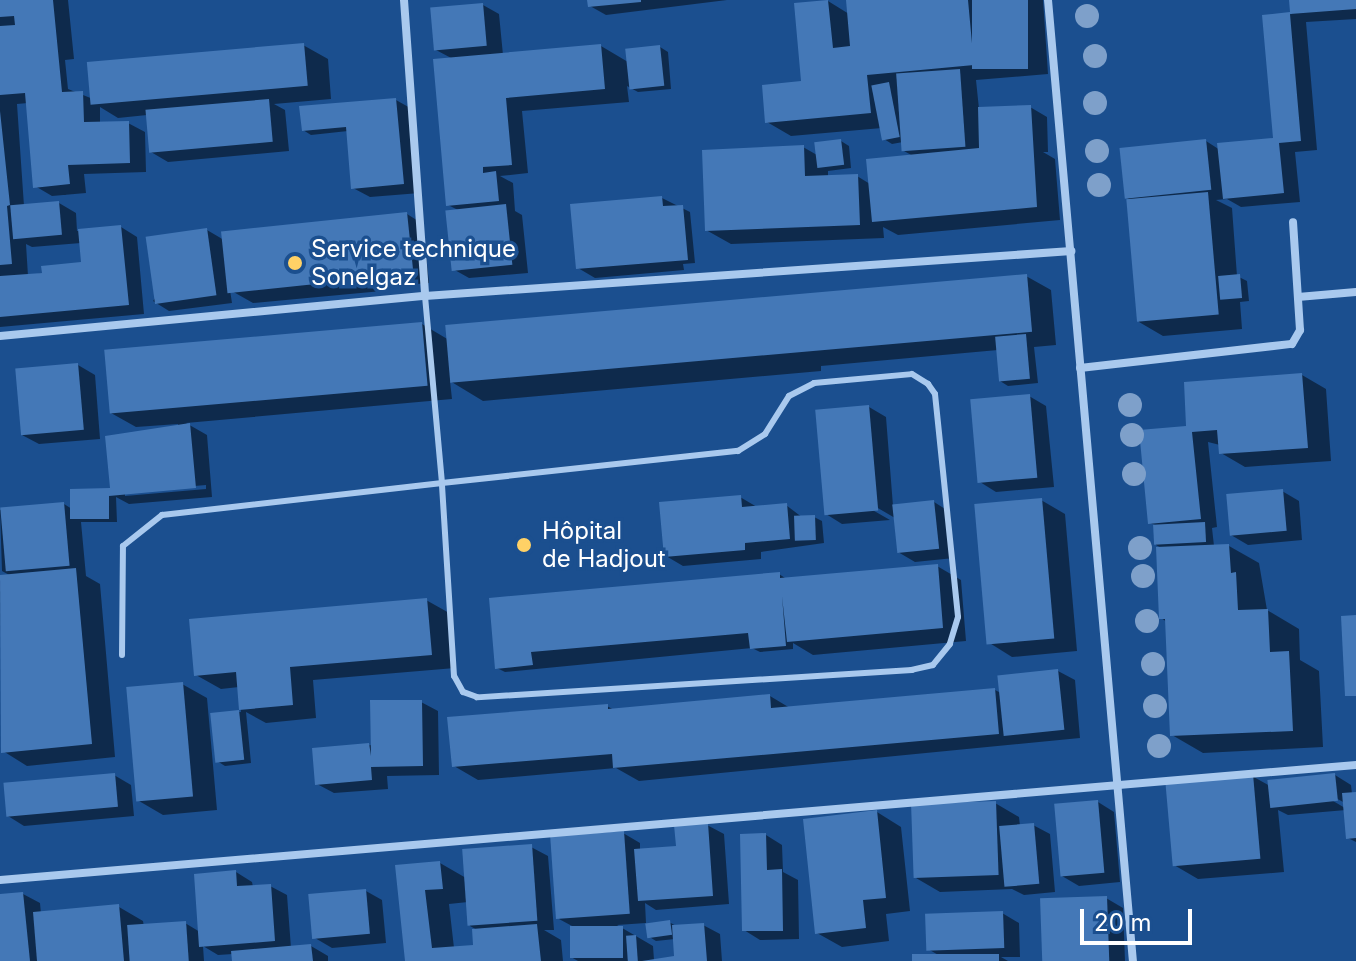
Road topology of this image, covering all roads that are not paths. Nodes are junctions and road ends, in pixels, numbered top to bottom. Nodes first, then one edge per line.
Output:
1 (404, 0) edge
2 (1048, 0) edge
3 (1293, 222) dead end
4 (1071, 251) junction
5 (1356, 292) edge
6 (425, 296) junction
7 (1298, 297) junction
8 (0, 336) edge
9 (1080, 368) junction
10 (442, 483) junction
11 (122, 655) dead end
12 (1356, 765) edge
13 (1116, 785) junction
14 (0, 880) edge
15 (1133, 961) edge

1 - 6 street
2 - 4 street
3 - 7 street
4 - 6 street
4 - 9 street
5 - 7 street
6 - 8 street
6 - 10 lane
7 - 9 street
9 - 13 street
10 - 10 lane
10 - 11 lane
12 - 13 street
13 - 14 street
13 - 15 street

